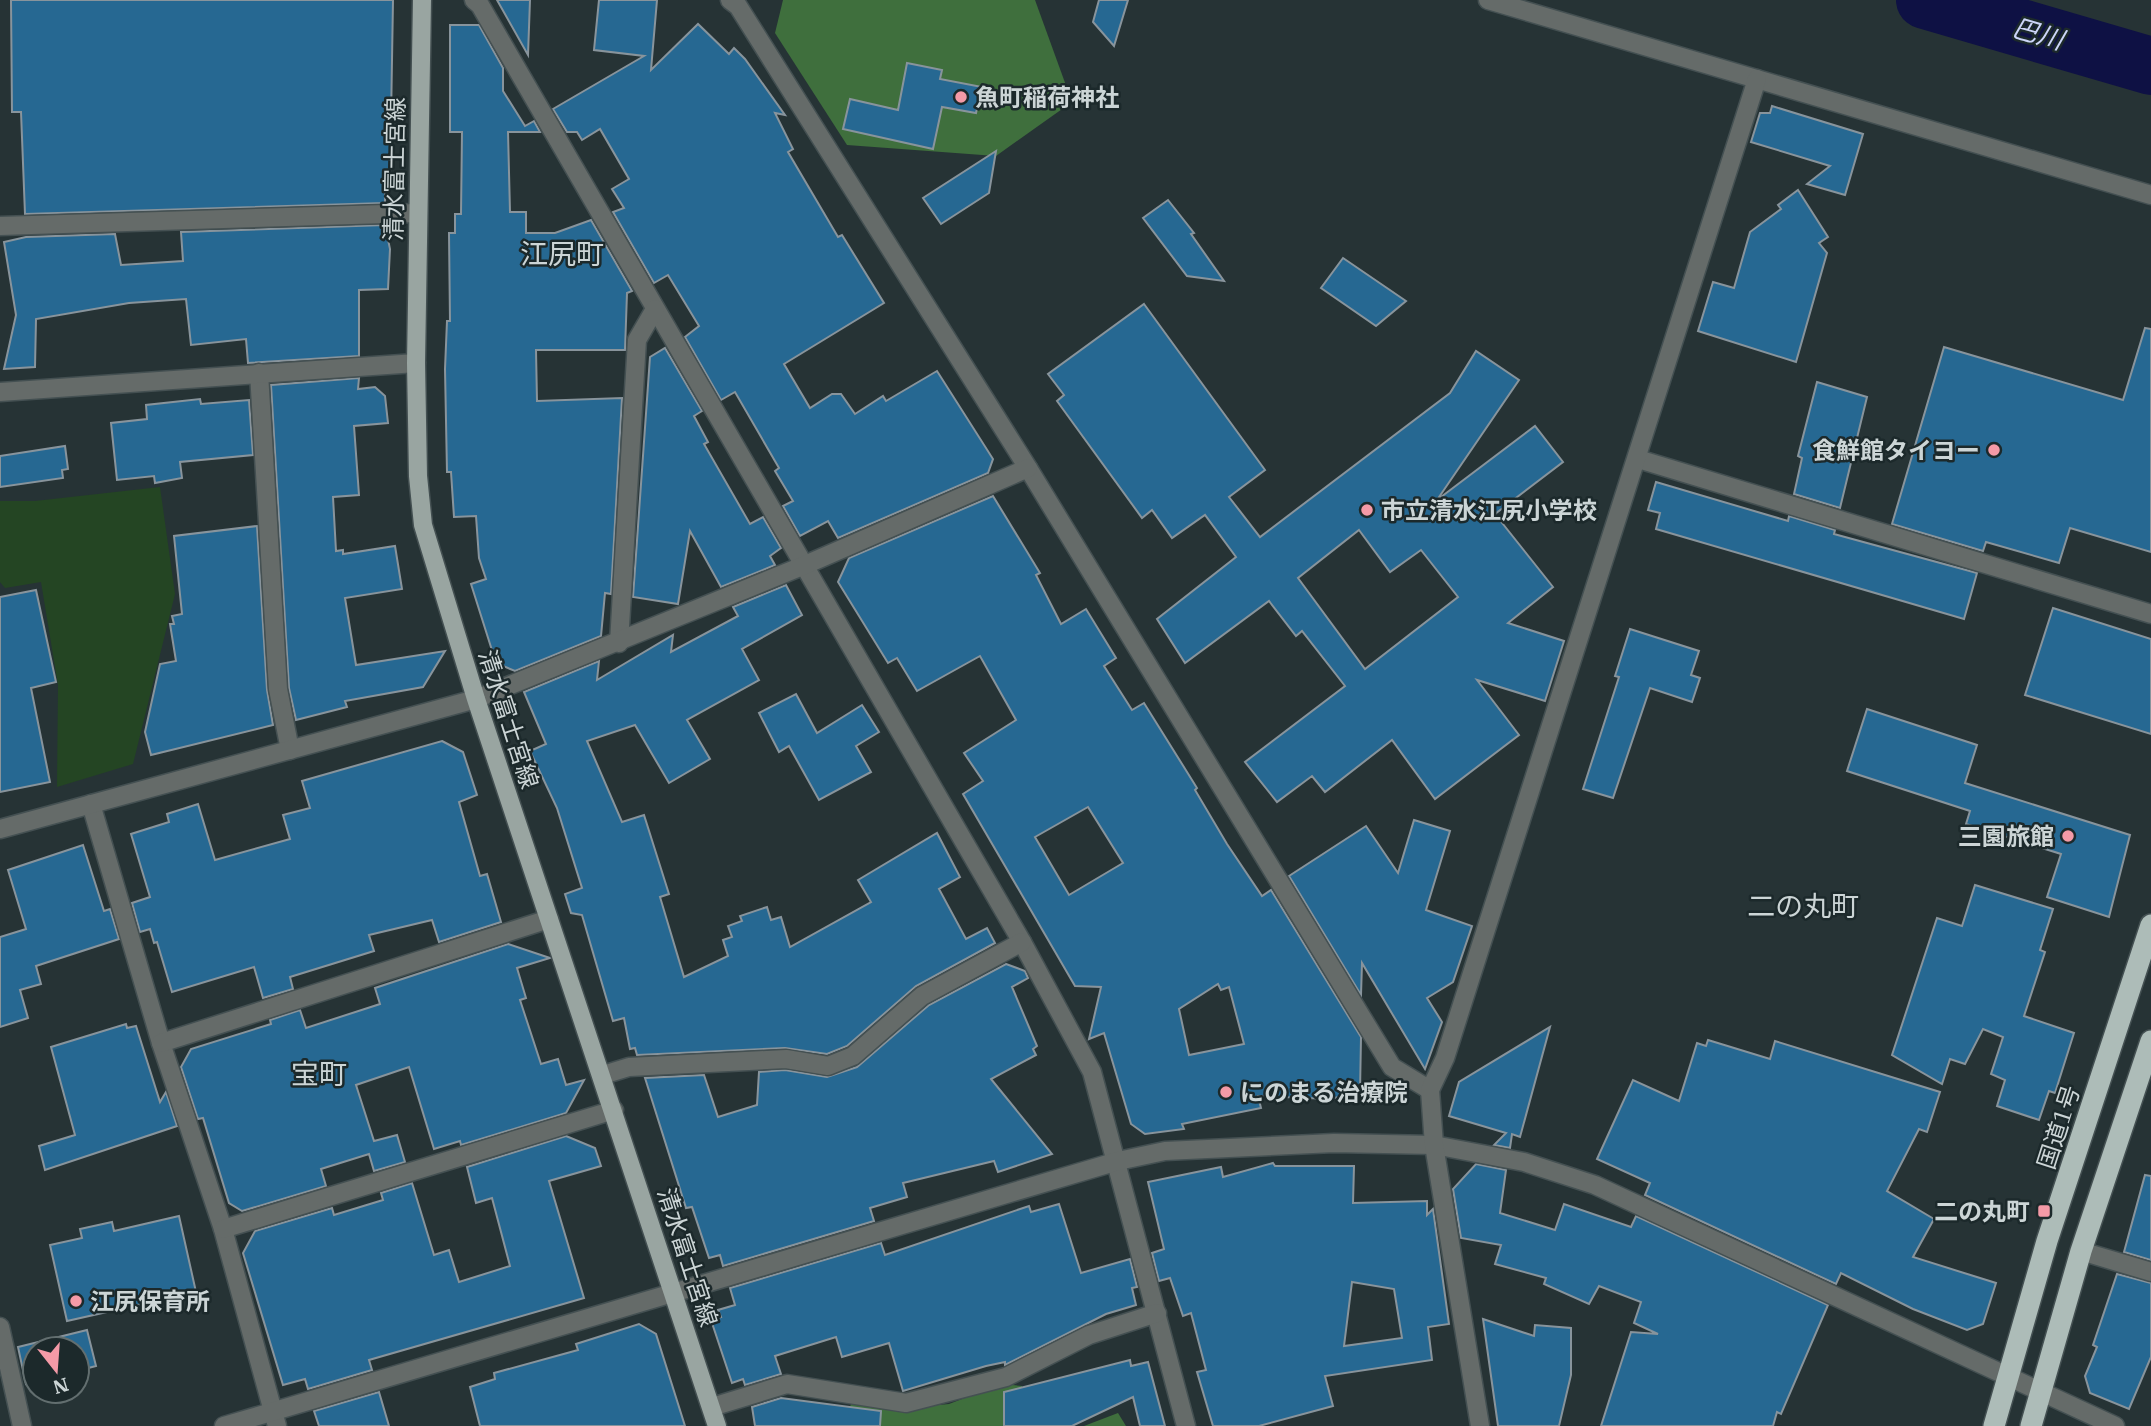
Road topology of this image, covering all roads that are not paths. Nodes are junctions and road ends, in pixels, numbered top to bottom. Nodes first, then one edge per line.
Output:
1 (422, 0) edge
2 (474, 0) edge
3 (730, 0) edge
4 (1488, 0) edge
5 (1757, 79) junction
6 (2151, 195) edge
7 (418, 212) junction
8 (0, 226) edge
9 (655, 309) junction
10 (416, 363) junction
11 (259, 373) junction
12 (0, 392) edge
13 (1638, 459) junction
14 (1028, 468) junction
15 (805, 565) junction
16 (2151, 614) edge
17 (619, 643) junction
18 (476, 699) junction
19 (290, 750) junction
20 (91, 804) junction
21 (0, 829) edge
22 (549, 919) junction
23 (2151, 925) edge
24 (1022, 942) junction
25 (2151, 1041) edge
26 (161, 1043) junction
27 (603, 1076) junction
28 (1430, 1090) junction
29 (614, 1110) junction
30 (1434, 1145) junction
31 (1118, 1161) junction
32 (223, 1229) junction
33 (2081, 1251) junction
34 (2151, 1272) edge
35 (674, 1292) junction
36 (1157, 1313) junction
37 (0, 1327) edge
38 (2010, 1379) junction
39 (2041, 1393) junction
40 (712, 1407) junction
41 (275, 1419) edge
42 (22, 1426) edge
43 (224, 1426) edge
44 (717, 1426) edge
45 (1186, 1426) edge
46 (1480, 1426) edge
47 (1994, 1426) edge
48 (2031, 1426) edge
49 (2115, 1426) edge

1 - 7 main road, 清水富士宮線
2 - 9 street
3 - 14 street
4 - 5 street
5 - 6 street
5 - 13 street
7 - 8 street
7 - 10 main road, 清水富士宮線
9 - 15 street
9 - 17 street
10 - 11 street
10 - 18 main road, 清水富士宮線
11 - 12 street
11 - 19 street
13 - 16 street
13 - 28 street
14 - 15 street
14 - 28 street
15 - 17 street
15 - 24 street
17 - 18 street
18 - 19 street
18 - 22 main road, 清水富士宮線
19 - 20 street
20 - 21 street
20 - 26 street
22 - 26 street
22 - 27 main road, 清水富士宮線
23 - 38 highway, 国道1号
24 - 27 street
24 - 31 street
25 - 33 highway
26 - 32 street
27 - 29 main road, 清水富士宮線
28 - 30 street
29 - 32 street
29 - 35 main road, 清水富士宮線
30 - 31 street
30 - 38 street
30 - 46 street
31 - 35 street
31 - 36 street
32 - 41 street
33 - 34 street
33 - 39 highway
35 - 40 main road, 清水富士宮線
35 - 41 street
36 - 40 street
36 - 45 street
37 - 42 street
38 - 39 street
38 - 47 highway, 国道1号
39 - 48 highway
39 - 49 street
40 - 44 main road, 清水富士宮線
41 - 43 street

